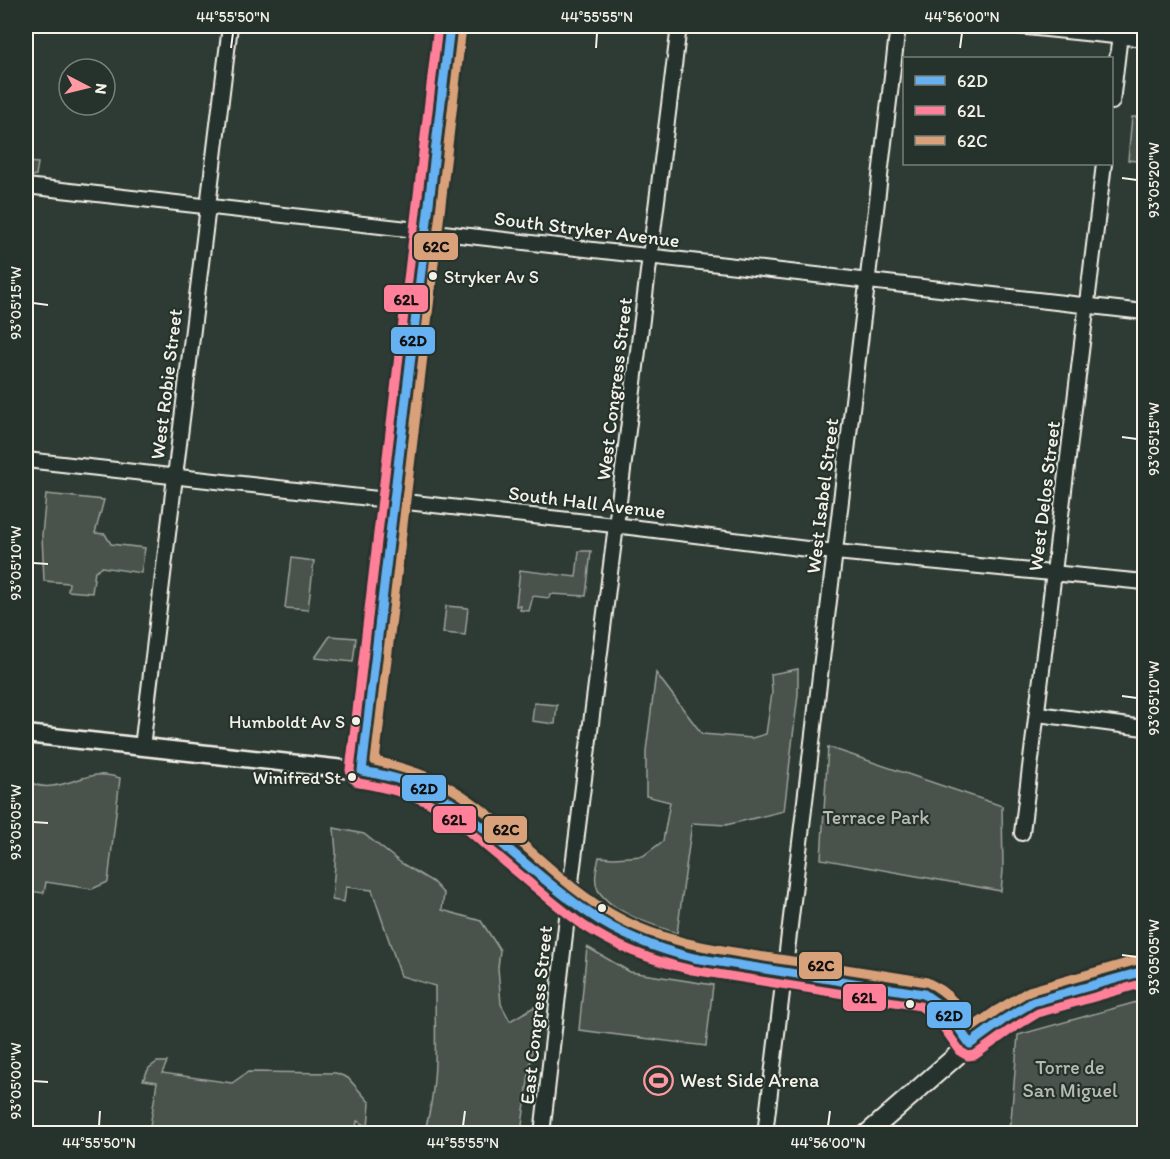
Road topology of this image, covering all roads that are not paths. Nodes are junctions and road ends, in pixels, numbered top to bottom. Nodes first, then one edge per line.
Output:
1 (230, 26) edge
2 (450, 26) edge
3 (679, 26) edge
4 (898, 26) edge
5 (1017, 26) edge
6 (1120, 31) edge
7 (1144, 39) edge
8 (1113, 93) edge
9 (1104, 165) edge
10 (26, 186) edge
11 (207, 206) junction
12 (425, 230) junction
13 (650, 256) junction
14 (867, 281) junction
15 (1087, 306) junction
16 (1144, 312) edge
17 (26, 460) edge
18 (175, 477) junction
19 (395, 500) junction
20 (616, 525) junction
21 (835, 552) junction
22 (1055, 573) junction
23 (1144, 582) edge
24 (1038, 714) junction
25 (1144, 728) edge
26 (26, 734) edge
27 (142, 747) junction
28 (362, 771) junction
29 (1023, 833) dead end
30 (568, 901) junction
31 (784, 972) junction
32 (1144, 972) edge
33 (970, 1044) junction
34 (542, 1134) edge
35 (765, 1134) edge
36 (867, 1134) edge

1 - 11 street, West Robie Street
2 - 12 street
3 - 13 street, West Congress Street
4 - 14 street, West Isabel Street
5 - 6 street
6 - 7 street
6 - 8 street
9 - 15 street, West Delos Street
10 - 11 street, South Stryker Avenue
11 - 12 street, South Stryker Avenue
11 - 18 street, West Robie Street
12 - 13 street, South Stryker Avenue
12 - 19 street
13 - 14 street, South Stryker Avenue
13 - 20 street, West Congress Street
14 - 15 street, South Stryker Avenue
14 - 21 street, West Isabel Street
15 - 16 street, South Stryker Avenue
15 - 22 street, West Delos Street
17 - 18 street, South Hall Avenue
18 - 19 street, South Hall Avenue
18 - 27 street, West Robie Street
19 - 20 street, South Hall Avenue
19 - 28 street
20 - 21 street, South Hall Avenue
20 - 30 street, West Congress Street
21 - 22 street, South Hall Avenue
21 - 31 street, West Isabel Street
22 - 23 street, South Hall Avenue
22 - 24 street, West Delos Street
24 - 25 street
24 - 29 street, West Delos Street
26 - 27 street
27 - 28 street
28 - 30 street
30 - 31 street
30 - 34 street, East Congress Street
31 - 33 street
31 - 35 street, West Isabel Street
32 - 33 main road
33 - 36 main road

